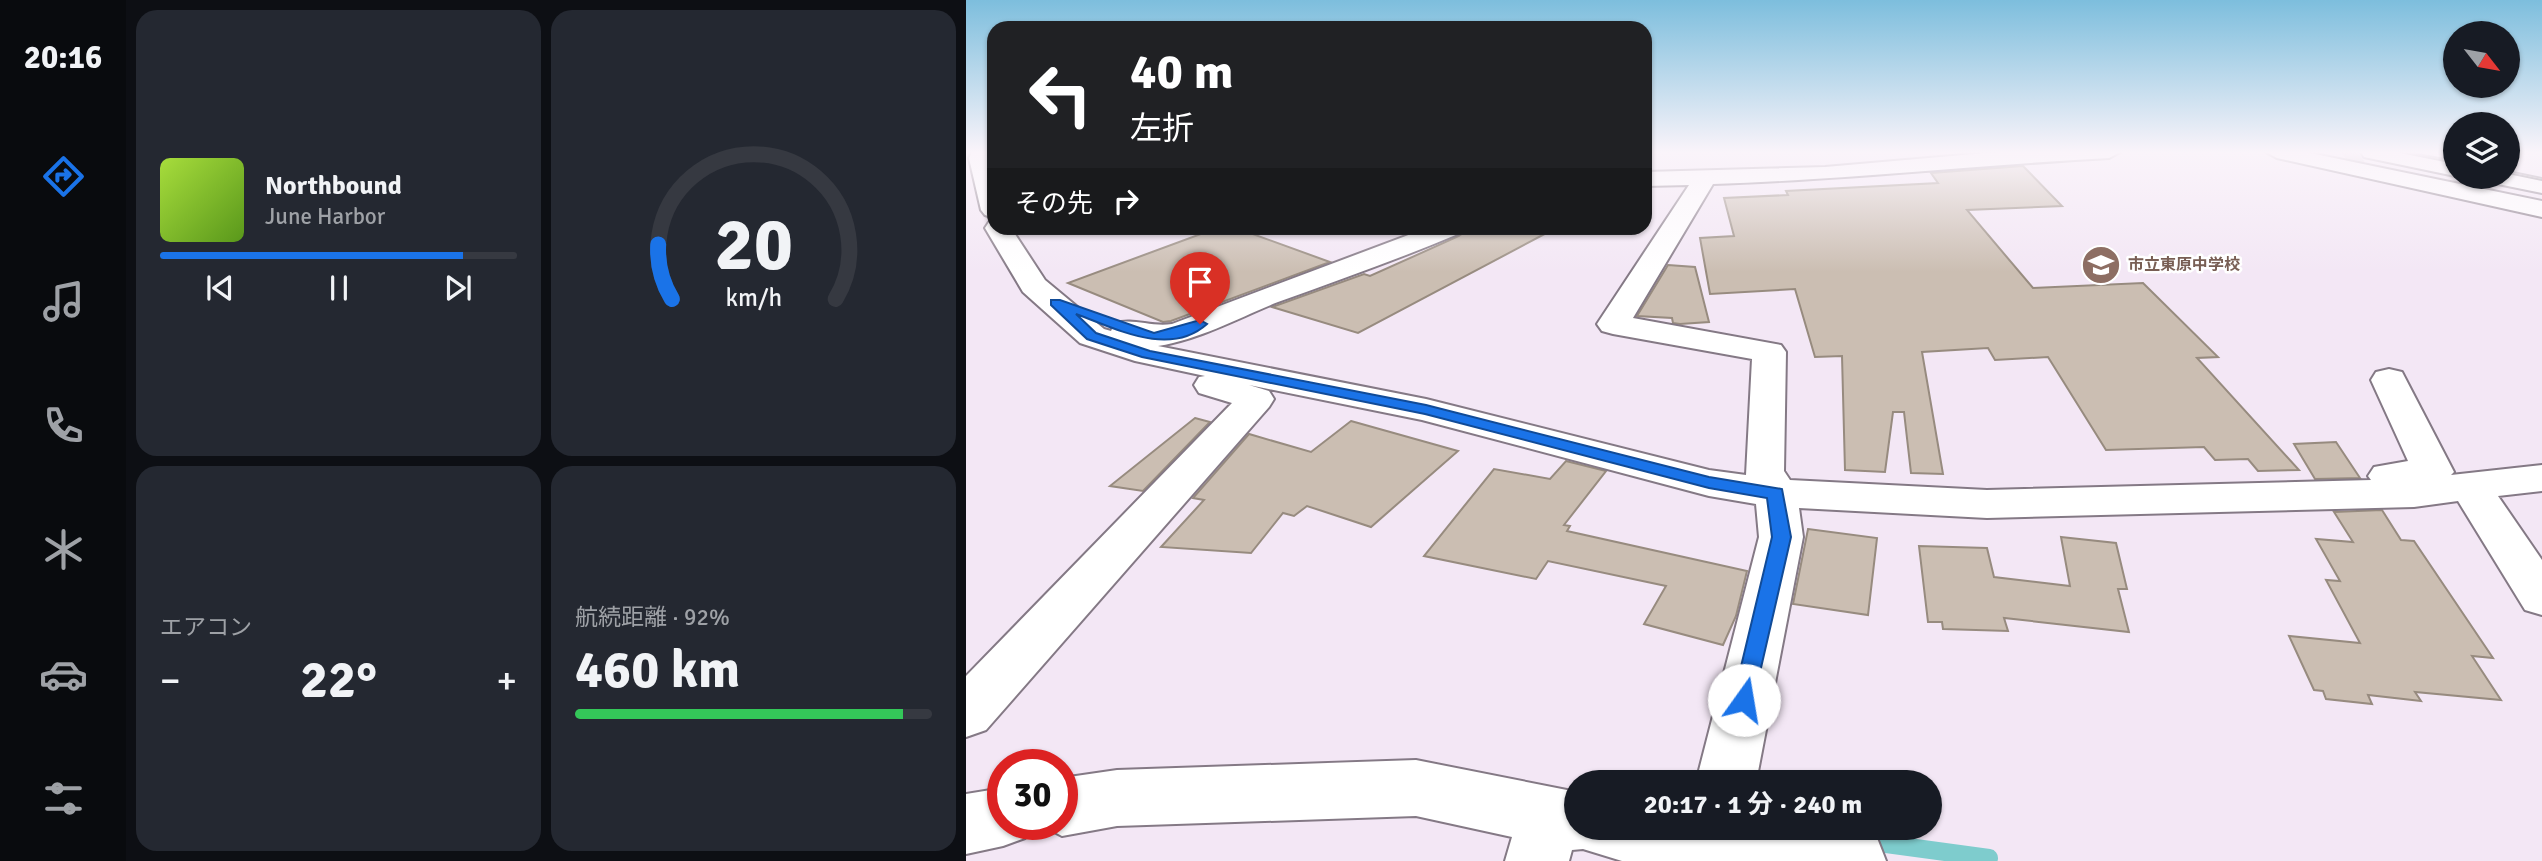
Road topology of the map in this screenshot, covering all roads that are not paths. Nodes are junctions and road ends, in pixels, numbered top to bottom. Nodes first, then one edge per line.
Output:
1 (1696, 192) edge
2 (2471, 192) edge
3 (2542, 209) edge
4 (966, 212) edge
5 (987, 222) edge
6 (1002, 235) edge
7 (1432, 235) edge
8 (1055, 302) junction
9 (1147, 354) junction
10 (2389, 380) dead end
11 (2542, 478) edge
12 (2471, 489) junction
13 (1776, 494) junction
14 (2380, 494) junction
15 (2542, 597) edge
16 (966, 713) edge
17 (1729, 770) edge
18 (1078, 804) edge
19 (987, 820) edge
20 (966, 824) edge
21 (1564, 831) edge
22 (1731, 840) edge
23 (1854, 861) edge

1 - 13 main road
2 - 3 main road
4 - 5 main road
6 - 8 main road
7 - 8 main road
8 - 9 main road
9 - 13 main road
9 - 16 main road
10 - 14 main road
11 - 12 main road
12 - 14 main road
12 - 15 main road
13 - 14 main road
13 - 17 main road
18 - 21 main road
19 - 20 main road
22 - 23 main road

